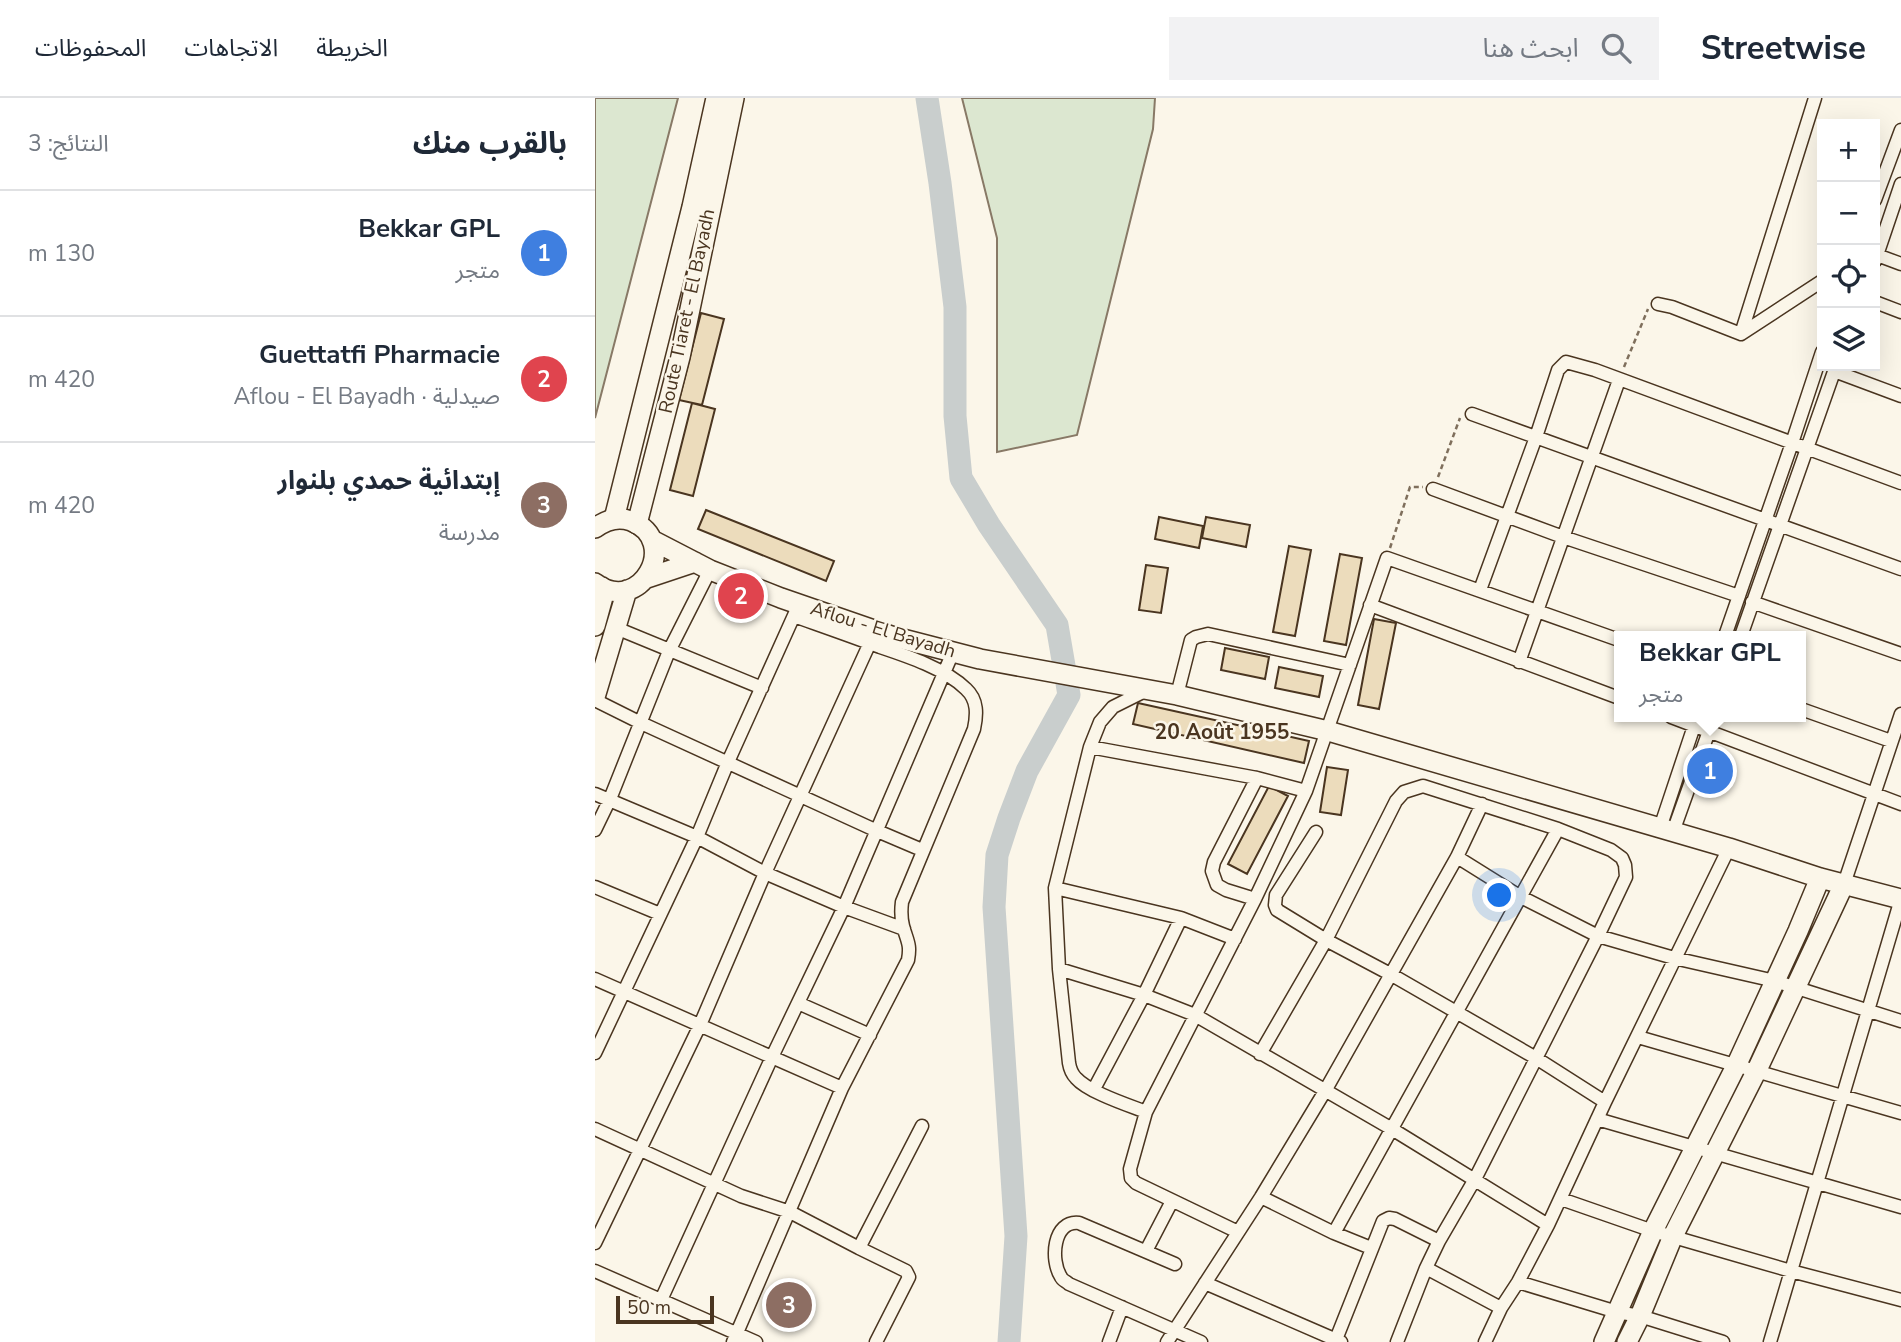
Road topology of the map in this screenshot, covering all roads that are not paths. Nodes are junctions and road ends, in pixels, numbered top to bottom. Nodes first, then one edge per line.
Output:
1 (716, 98) edge
2 (734, 98) edge
3 (1815, 98) edge
4 (1901, 130) edge
5 (1901, 184) edge
6 (1880, 187) edge
7 (1895, 218) edge
8 (1880, 250) edge
9 (1880, 259) edge
10 (1901, 264) edge
11 (1817, 284) edge
12 (1658, 304) road end
13 (1880, 304) edge
14 (1901, 312) edge
15 (1741, 334) junction
16 (1817, 368) edge
17 (1834, 371) edge
18 (1844, 371) edge
19 (1619, 380) junction
20 (1901, 396) edge
21 (1472, 414) road end
22 (1536, 437) junction
23 (1793, 443) junction
24 (1807, 449) junction
25 (1591, 458) junction
26 (1901, 483) edge
27 (1433, 489) road end
28 (1506, 517) junction
29 (614, 519) junction
30 (1765, 521) junction
31 (637, 524) junction
32 (1781, 526) junction
33 (595, 528) edge
34 (1563, 537) junction
35 (652, 540) junction
36 (703, 566) junction
37 (1901, 569) edge
38 (647, 578) junction
39 (597, 584) edge
40 (627, 590) junction
41 (1480, 590) junction
42 (1739, 596) junction
43 (1752, 602) junction
44 (1370, 605) junction
45 (797, 610) junction
46 (1536, 611) junction
47 (595, 626) edge
48 (616, 628) junction
49 (1726, 631) edge
50 (1743, 631) edge
51 (873, 637) junction
52 (1614, 638) edge
53 (669, 651) junction
54 (953, 652) junction
55 (1901, 654) edge
56 (1519, 662) junction
57 (1350, 665) junction
58 (599, 671) edge
59 (944, 673) junction
60 (762, 688) junction
61 (1148, 689) junction
62 (1177, 695) junction
63 (1614, 696) edge
64 (595, 698) edge
65 (1806, 711) edge
66 (1901, 714) edge
67 (1696, 722) edge
68 (1697, 722) edge
69 (1712, 722) edge
70 (641, 723) junction
71 (1328, 731) junction
72 (1709, 732) junction
73 (1891, 741) junction
74 (1090, 747) junction
75 (728, 762) junction
76 (1257, 778) junction
77 (1306, 790) junction
78 (595, 794) edge
79 (1874, 794) junction
80 (801, 795) junction
81 (610, 799) junction
82 (1482, 804) junction
83 (1901, 804) edge
84 (1558, 829) junction
85 (595, 830) edge
86 (875, 830) junction
87 (1667, 830) junction
88 (1316, 832) dead end
89 (697, 837) junction
90 (1729, 848) junction
91 (922, 850) junction
92 (1457, 857) junction
93 (765, 873) junction
94 (1820, 878) junction
95 (1844, 884) junction
96 (595, 887) edge
97 (1055, 888) junction
98 (1521, 897) junction
99 (1901, 899) edge
100 (1255, 900) junction
101 (844, 906) junction
102 (660, 914) junction
103 (1181, 918) junction
104 (904, 929) junction
105 (1598, 936) junction
106 (1235, 939) junction
107 (1326, 940) junction
108 (1674, 958) junction
109 (1059, 969) junction
110 (1392, 975) junction
111 (595, 979) edge
112 (1775, 981) junction
113 (1795, 989) junction
114 (624, 992) junction
115 (1144, 995) junction
116 (798, 1003) junction
117 (1455, 1012) junction
118 (1868, 1012) junction
119 (1195, 1015) junction
120 (1901, 1021) edge
121 (700, 1025) junction
122 (870, 1035) junction
123 (1637, 1037) junction
124 (595, 1053) edge
125 (1260, 1054) junction
126 (772, 1057) junction
127 (1536, 1058) junction
128 (1737, 1066) junction
129 (1756, 1072) junction
130 (842, 1088) junction
131 (1094, 1089) junction
132 (1325, 1091) junction
133 (1842, 1096) junction
134 (1605, 1102) junction
135 (1146, 1112) junction
136 (1901, 1113) edge
137 (1597, 1119) junction
138 (922, 1126) dead end
139 (595, 1129) edge
140 (1392, 1129) junction
141 (639, 1149) junction
142 (1705, 1150) junction
143 (1475, 1179) junction
144 (713, 1183) junction
145 (1817, 1183) junction
146 (1261, 1197) junction
147 (1561, 1199) junction
148 (1172, 1201) junction
149 (1901, 1207) edge
150 (790, 1212) junction
151 (1548, 1225) junction
152 (1653, 1231) junction
153 (1238, 1232) junction
154 (1334, 1233) junction
155 (1673, 1236) junction
156 (1439, 1241) junction
157 (595, 1243) edge
158 (859, 1248) junction
159 (1371, 1248) junction
160 (1146, 1251) junction
161 (1175, 1264) dead end
162 (1426, 1268) junction
163 (595, 1271) edge
164 (1791, 1271) junction
165 (1518, 1282) junction
166 (1205, 1283) junction
167 (660, 1300) junction
168 (1901, 1300) edge
169 (1122, 1307) junction
170 (1501, 1308) junction
171 (1617, 1312) junction
172 (1640, 1316) junction
173 (1175, 1329) junction
174 (735, 1338) edge
175 (1338, 1341) edge
176 (756, 1342) edge
177 (876, 1342) edge
178 (1109, 1342) edge
179 (1167, 1342) edge
180 (1201, 1342) edge
181 (1397, 1342) edge
182 (1485, 1342) edge
183 (1604, 1342) edge
184 (1627, 1342) edge
185 (1723, 1342) edge
186 (1770, 1342) edge

1 - 29 main road, Route Tiaret - El Bayadh
2 - 31 main road, Route Tiaret - El Bayadh
3 - 15 street
4 - 6 street
5 - 7 street
7 - 8 street
9 - 10 street
11 - 15 street
12 - 15 street
13 - 14 street
16 - 23 street
17 - 24 street
18 - 20 street
19 - 22 street
19 - 23 street
19 - 25 street
21 - 22 street
22 - 25 street
22 - 28 street
23 - 24 street
23 - 30 street
24 - 26 street
24 - 32 street
25 - 30 street
25 - 34 street
27 - 28 street
28 - 34 street
28 - 41 street
29 - 31 main road
29 - 33 main road
30 - 32 street
30 - 42 street
31 - 35 main road
32 - 37 street
32 - 43 street
34 - 42 street
34 - 46 street
35 - 36 main road, Aflou - El Bayadh
35 - 38 main road
36 - 38 main road
36 - 45 main road, Aflou - El Bayadh
36 - 53 street
38 - 40 main road
39 - 40 main road
39 - 47 main road
40 - 48 main road
41 - 44 street
41 - 46 street
42 - 49 street
43 - 50 street
43 - 55 street
44 - 56 street
44 - 57 street
45 - 51 main road, Aflou - El Bayadh
45 - 60 street
46 - 52 street
46 - 56 street
48 - 53 street
48 - 58 main road
51 - 54 main road, Aflou - El Bayadh
51 - 59 street
51 - 80 street
53 - 60 street
53 - 70 street
54 - 59 street
54 - 61 main road, Aflou - El Bayadh
56 - 63 street
57 - 62 street
57 - 71 street
58 - 64 main road
59 - 86 street
59 - 91 street
60 - 75 street
61 - 62 main road, Aflou - El Bayadh
61 - 74 street
62 - 71 main road, Aflou - El Bayadh
64 - 70 street
65 - 73 street
66 - 73 street
67 - 87 street
68 - 72 street
69 - 72 street
70 - 75 street
70 - 81 street
71 - 77 street
71 - 87 main road, Aflou - El Bayadh
72 - 79 street
72 - 87 street
73 - 79 street
74 - 76 street
74 - 97 street
75 - 80 street
75 - 89 street
76 - 77 street
76 - 100 street
77 - 100 street
78 - 81 street
79 - 83 street
79 - 95 street
80 - 86 street
80 - 93 street
81 - 85 street
81 - 89 street
82 - 84 street
82 - 92 street
82 - 107 street
84 - 98 street
84 - 105 street
86 - 91 street
86 - 101 street
87 - 90 main road, Aflou - El Bayadh
88 - 107 street
89 - 93 street
89 - 102 street
90 - 94 main road, Aflou - El Bayadh
90 - 108 street
91 - 104 street
92 - 98 street
92 - 110 street
93 - 101 street
93 - 121 street
94 - 95 main road, Aflou - El Bayadh
94 - 112 main road
95 - 99 main road, Aflou - El Bayadh
95 - 113 main road
96 - 102 street
97 - 103 street
97 - 109 street
98 - 105 street
98 - 117 street
99 - 118 street
100 - 106 street
101 - 104 street
101 - 116 street
102 - 114 street
103 - 106 street
103 - 115 street
104 - 122 street
105 - 108 street
105 - 127 street
106 - 119 street
107 - 110 street
107 - 125 street
108 - 112 street
108 - 123 street
109 - 115 street
109 - 131 street
110 - 117 street
110 - 132 street
111 - 114 street
112 - 113 street
112 - 128 main road
113 - 118 street
113 - 129 main road
114 - 121 street
114 - 124 street
115 - 119 street
115 - 131 street
116 - 122 street
116 - 126 street
117 - 127 street
117 - 140 street
118 - 120 street
118 - 133 street
119 - 125 street
119 - 135 street
121 - 126 street
121 - 141 street
122 - 130 street
123 - 128 street
123 - 134 street
125 - 132 street
126 - 130 street
126 - 144 street
127 - 134 street
127 - 143 street
128 - 129 street
128 - 142 main road
129 - 133 street
129 - 142 main road
130 - 150 street
131 - 135 street
132 - 140 street
132 - 146 street
133 - 136 street
133 - 145 street
134 - 137 street
135 - 148 street
137 - 142 street
137 - 147 street
138 - 158 street
139 - 141 street
140 - 143 street
140 - 154 street
141 - 144 street
141 - 157 street
142 - 145 street
142 - 152 main road
142 - 155 main road
143 - 151 street
143 - 156 street
144 - 150 street
144 - 167 street
145 - 149 street
145 - 164 street
146 - 153 street
146 - 154 street
147 - 151 street
147 - 152 street
148 - 153 street
148 - 160 street
150 - 158 street
150 - 174 street
151 - 165 street
152 - 155 street
152 - 171 main road
153 - 166 street
154 - 159 street
155 - 164 street
155 - 172 main road
156 - 159 street
156 - 162 street
158 - 177 street
159 - 175 street
160 - 161 street
160 - 169 street
162 - 170 street
162 - 181 street
163 - 167 street
164 - 168 street
164 - 186 street
165 - 170 street
165 - 171 street
166 - 173 street
166 - 175 street
167 - 174 street
169 - 173 street
169 - 178 street
170 - 182 street
171 - 172 street
171 - 183 main road
172 - 184 main road
172 - 185 street
173 - 179 street
173 - 180 street
174 - 176 street

